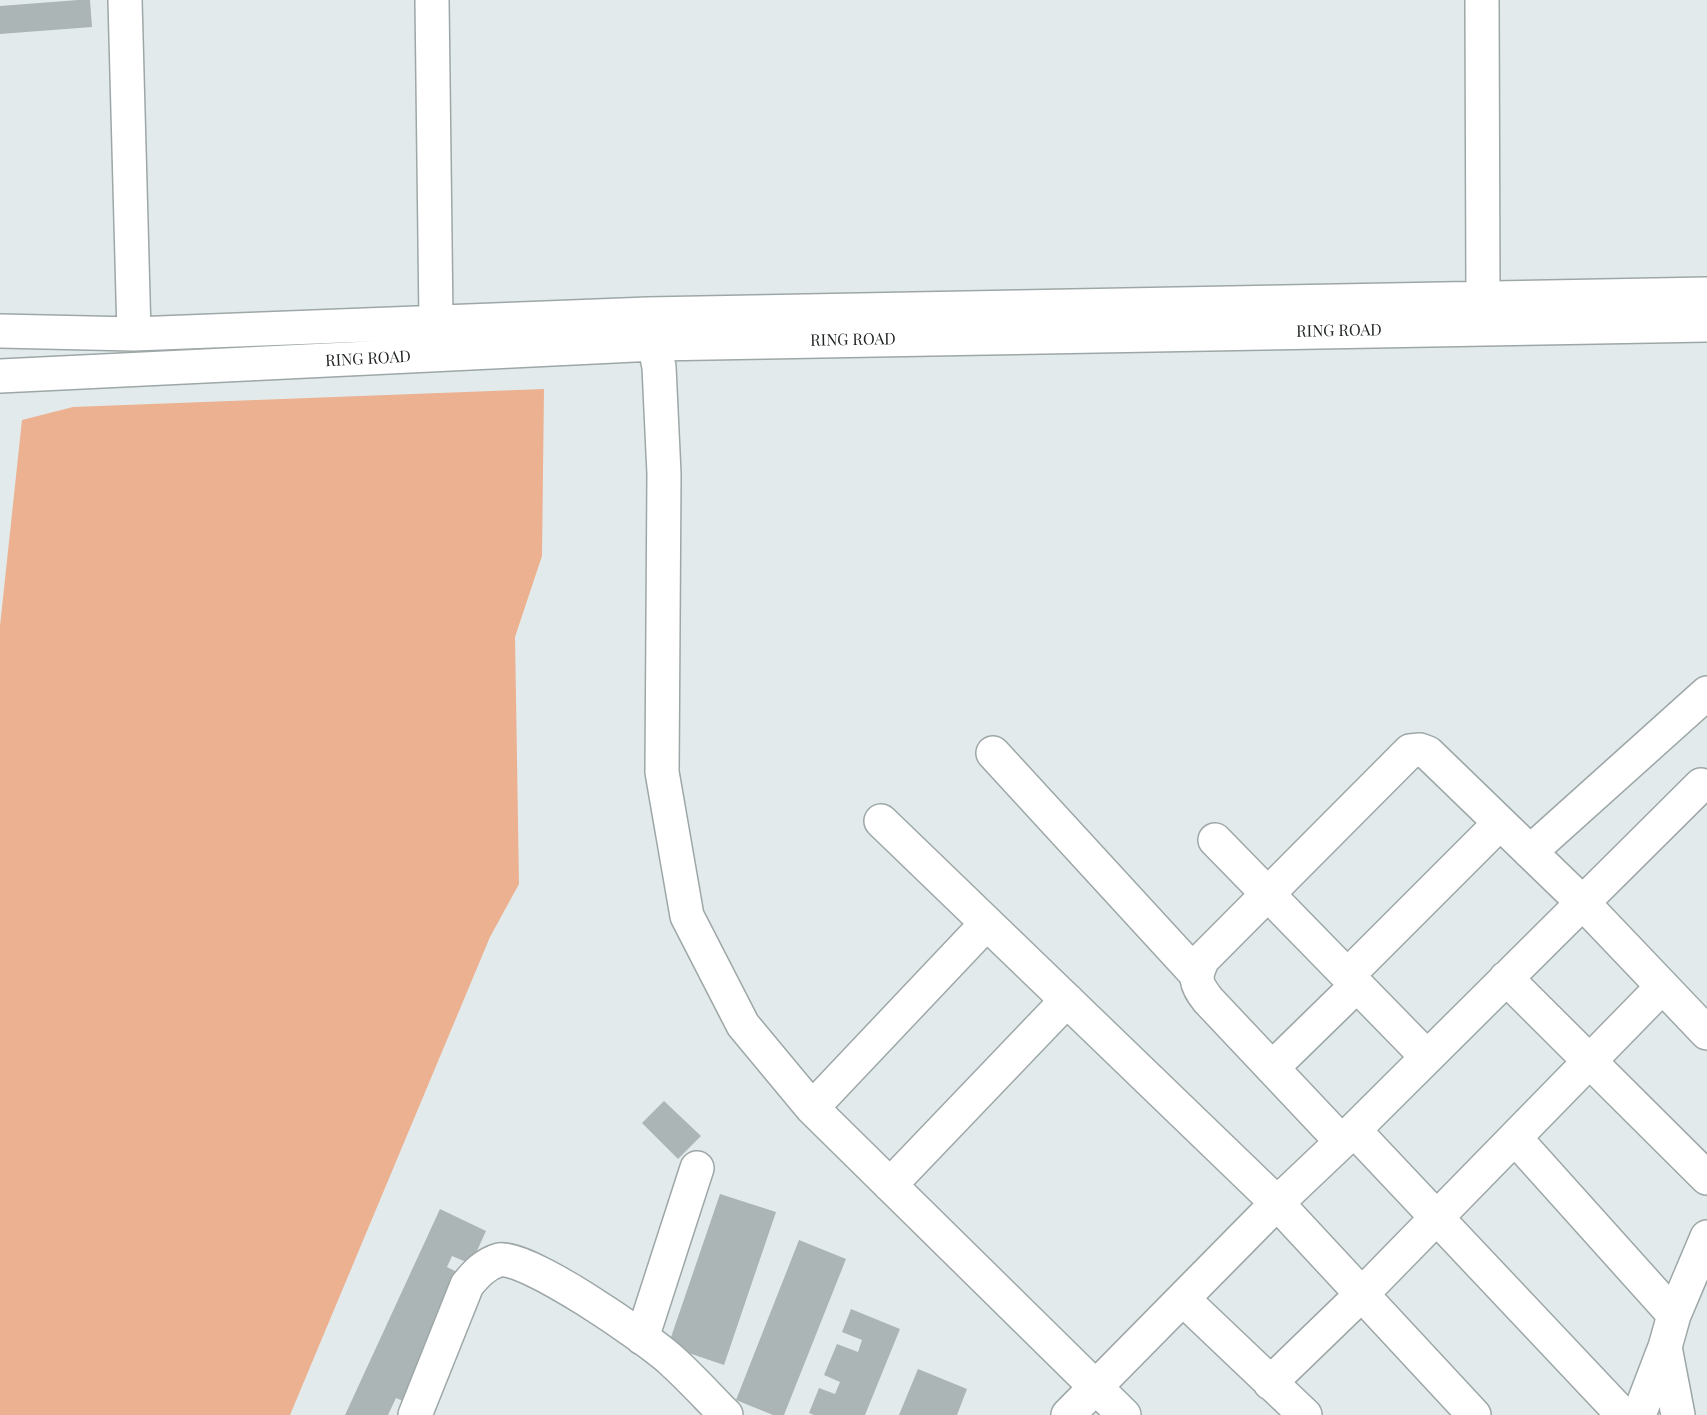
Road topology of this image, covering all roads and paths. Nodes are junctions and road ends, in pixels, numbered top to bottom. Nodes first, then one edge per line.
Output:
1 (125, 0) edge
2 (432, 0) edge
3 (1482, 0) edge
4 (1707, 294) edge
5 (1483, 298) junction
6 (436, 321) junction
7 (1707, 325) edge
8 (652, 329) junction
9 (0, 331) edge
10 (134, 334) junction
11 (0, 376) edge
12 (1707, 693) edge
13 (993, 753) dead end
14 (1701, 785) dead end
15 (881, 821) dead end
16 (1500, 823) junction
17 (1215, 840) dead end
18 (1530, 852) junction
19 (1269, 894) junction
20 (1583, 903) junction
21 (987, 923) junction
22 (1196, 974) junction
23 (1506, 978) junction
24 (1353, 980) junction
25 (1662, 987) junction
26 (1067, 1000) junction
27 (1707, 1034) edge
28 (1427, 1057) junction
29 (1591, 1061) junction
30 (1272, 1068) junction
31 (812, 1108) junction
32 (1348, 1135) junction
33 (1515, 1138) junction
34 (697, 1168) dead end
35 (1707, 1178) edge
36 (890, 1185) junction
37 (1277, 1203) junction
38 (1437, 1218) junction
39 (1707, 1237) edge
40 (1362, 1294) junction
41 (1183, 1299) junction
42 (1674, 1315) junction
43 (642, 1338) junction
44 (1665, 1347) junction
45 (1270, 1383) junction
46 (1096, 1388) junction
47 (415, 1415) edge
48 (726, 1415) edge
49 (1068, 1415) edge
50 (1124, 1415) edge
51 (1305, 1415) edge
52 (1474, 1415) edge
53 (1623, 1415) edge
54 (1639, 1415) edge
55 (1678, 1415) edge

1 - 10 street
2 - 6 street
3 - 5 street
4 - 5 street, RING ROAD
5 - 8 street, RING ROAD
6 - 8 street, RING ROAD
6 - 10 street, RING ROAD
7 - 8 street, RING ROAD
8 - 11 street, RING ROAD
8 - 31 street
9 - 10 street, RING ROAD
12 - 18 street
13 - 22 street
14 - 20 street
15 - 21 street
16 - 18 street
16 - 19 street
16 - 24 street
17 - 19 street
18 - 20 street
19 - 22 street
19 - 24 street
20 - 23 street
20 - 25 street
21 - 26 street
21 - 31 street
22 - 30 street
23 - 28 street
23 - 29 street
24 - 28 street
24 - 30 street
25 - 27 street
25 - 29 street
26 - 36 street
26 - 37 street
28 - 32 street
29 - 33 street
29 - 35 street
30 - 32 street
31 - 36 street
32 - 37 street
32 - 38 street
33 - 38 street
33 - 42 street
34 - 43 street
36 - 46 street
37 - 40 street
37 - 41 street
38 - 40 street
38 - 53 street
39 - 42 street
40 - 45 street
40 - 52 street
41 - 45 street
41 - 46 street
42 - 44 street
43 - 47 street
43 - 48 street
44 - 54 street
44 - 55 street
45 - 51 street
46 - 49 street
46 - 50 street

